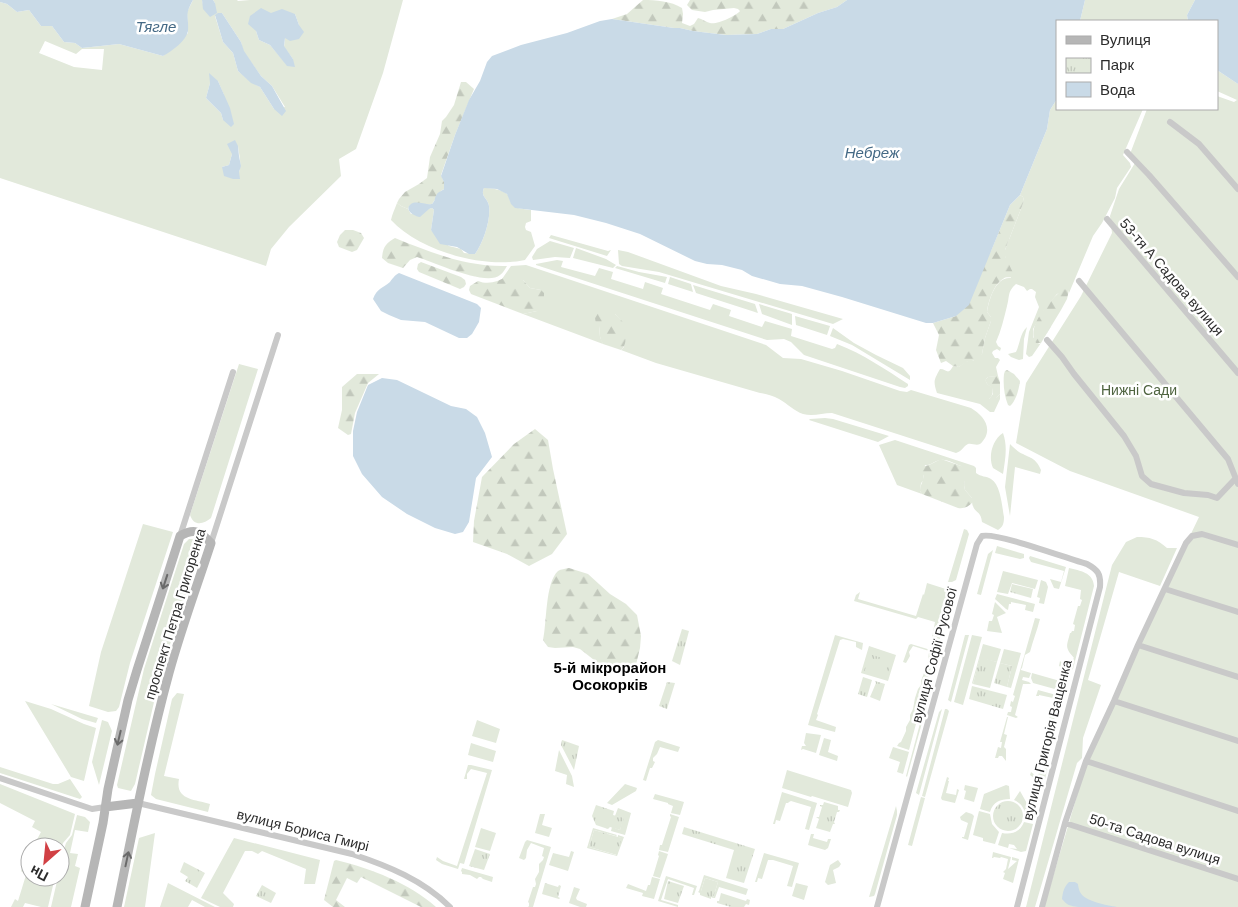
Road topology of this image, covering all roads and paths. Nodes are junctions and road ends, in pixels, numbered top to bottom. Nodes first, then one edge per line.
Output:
1 (1170, 122) dead end
2 (1127, 152) dead end
3 (1238, 189) edge
4 (1107, 219) dead end
5 (1238, 277) edge
6 (1079, 281) dead end
7 (278, 335) dead end
8 (1047, 340) dead end
9 (232, 372) dead end
10 (1238, 373) edge
11 (1236, 481) edge
12 (180, 536) junction
13 (211, 543) junction
14 (1238, 545) edge
15 (1100, 579) joint
16 (1165, 589) junction
17 (1238, 612) edge
18 (1138, 645) junction
19 (1238, 678) edge
20 (1114, 701) junction
21 (1238, 741) edge
22 (1086, 761) junction
23 (0, 778) edge
24 (138, 803) junction
25 (105, 807) junction
26 (1238, 811) edge
27 (1065, 823) junction
28 (1238, 879) edge
29 (85, 907) edge
30 (116, 907) edge
31 (450, 907) edge
32 (877, 907) edge
33 (1017, 907) edge
34 (1042, 907) edge

1 - 3 street
2 - 5 street
4 - 10 street, 53-тя А Садова вулиця
6 - 11 street
7 - 13 street, проспект Петра Григоренка
8 - 11 street
9 - 12 street
12 - 13 street
12 -> 25 street, проспект Петра Григоренка
13 - 24 street, проспект Петра Григоренка
14 - 16 street
15 - 32 street, вулиця Софії Русової
15 - 33 street, вулиця Григорія Ващенка
16 - 17 street
16 - 18 street
18 - 19 street
18 - 20 street
20 - 21 street
20 - 22 street
22 - 26 street
22 - 27 street
23 - 25 street
24 - 25 street
30 -> 24 street, проспект Петра Григоренка
24 - 31 street, вулиця Бориса Гмирі
25 - 29 street, проспект Петра Григоренка
27 - 28 street, 50-та Садова вулиця
27 - 34 street

